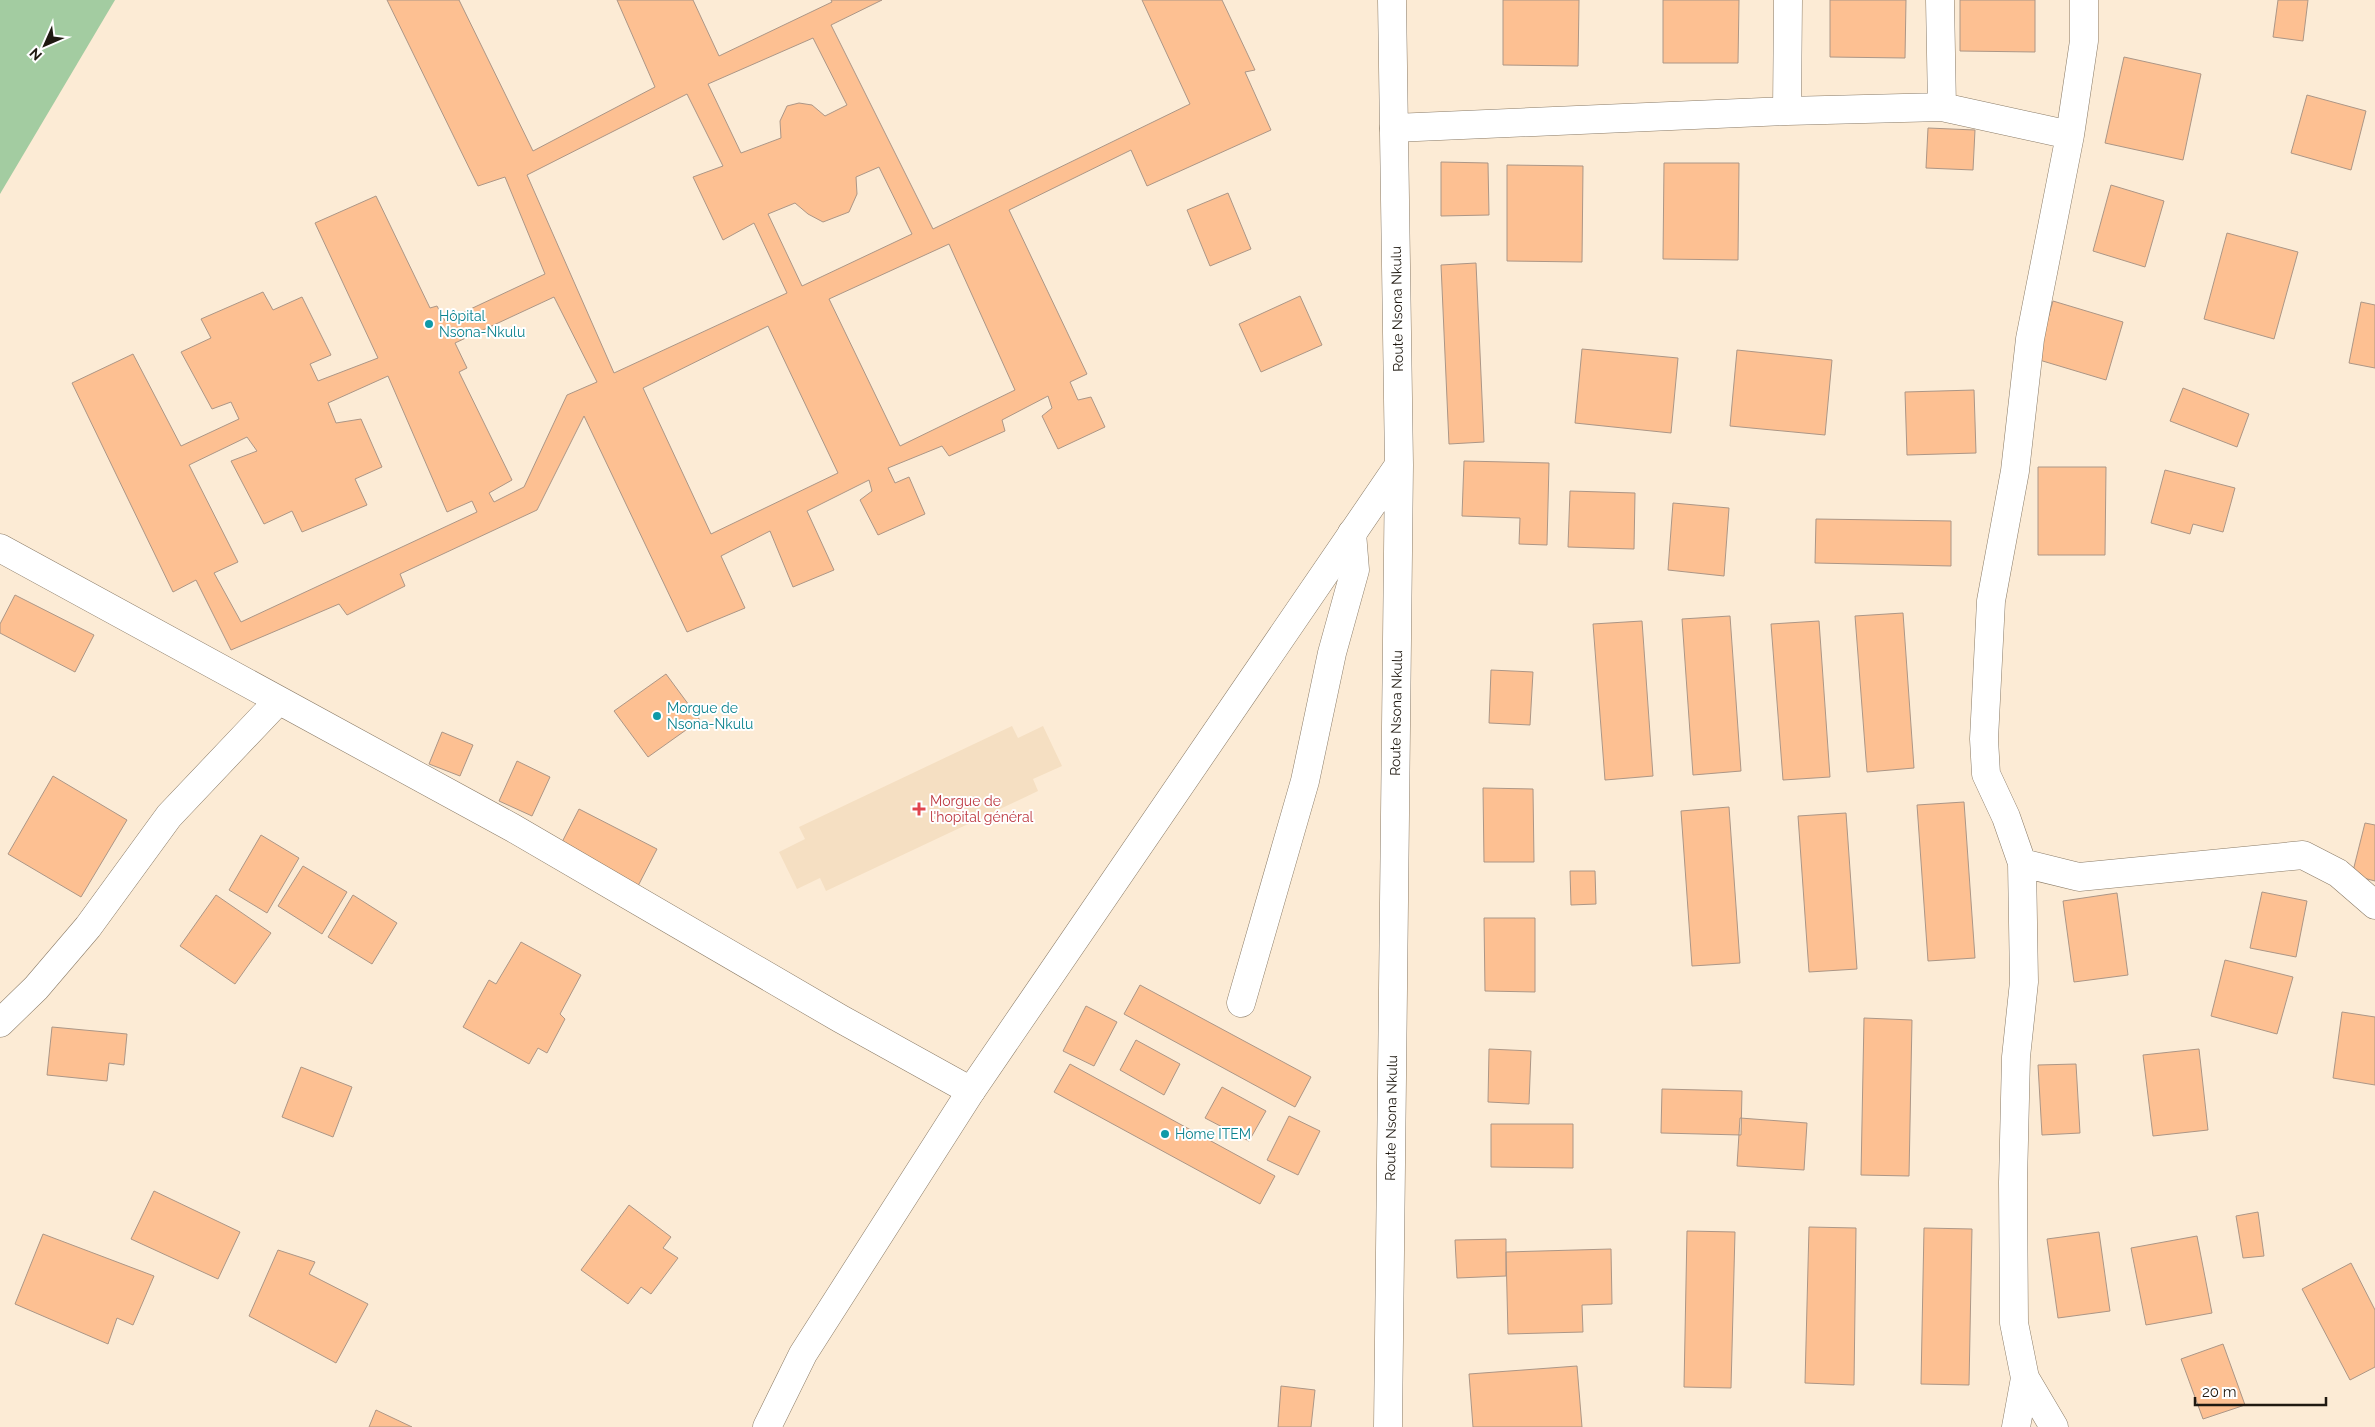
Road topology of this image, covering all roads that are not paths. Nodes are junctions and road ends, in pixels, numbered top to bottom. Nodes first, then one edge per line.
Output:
1 (1392, 0) edge
2 (1788, 0) edge
3 (1940, 0) edge
4 (2084, 0) edge
5 (1942, 107) junction
6 (1787, 110) junction
7 (1394, 128) junction
8 (2070, 135) junction
9 (1399, 465) junction
10 (1352, 533) junction
11 (0, 548) edge
12 (278, 701) junction
13 (2022, 863) junction
14 (2375, 905) edge
15 (1240, 1003) dead end
16 (0, 1023) edge
17 (971, 1091) junction
18 (2025, 1378) junction
19 (767, 1427) edge
20 (1388, 1427) edge
21 (2016, 1427) edge
22 (2054, 1427) edge

1 - 7 street, Route Nsona Nkulu
2 - 6 street
3 - 5 street
4 - 8 street
5 - 6 street
5 - 8 street
6 - 7 street
7 - 9 street, Route Nsona Nkulu
8 - 13 street
9 - 10 street
9 - 20 street, Route Nsona Nkulu
10 - 15 street
10 - 17 street
11 - 12 street
12 - 16 street
12 - 17 street
13 - 14 street
13 - 18 street
17 - 19 street
18 - 21 street
18 - 22 street

